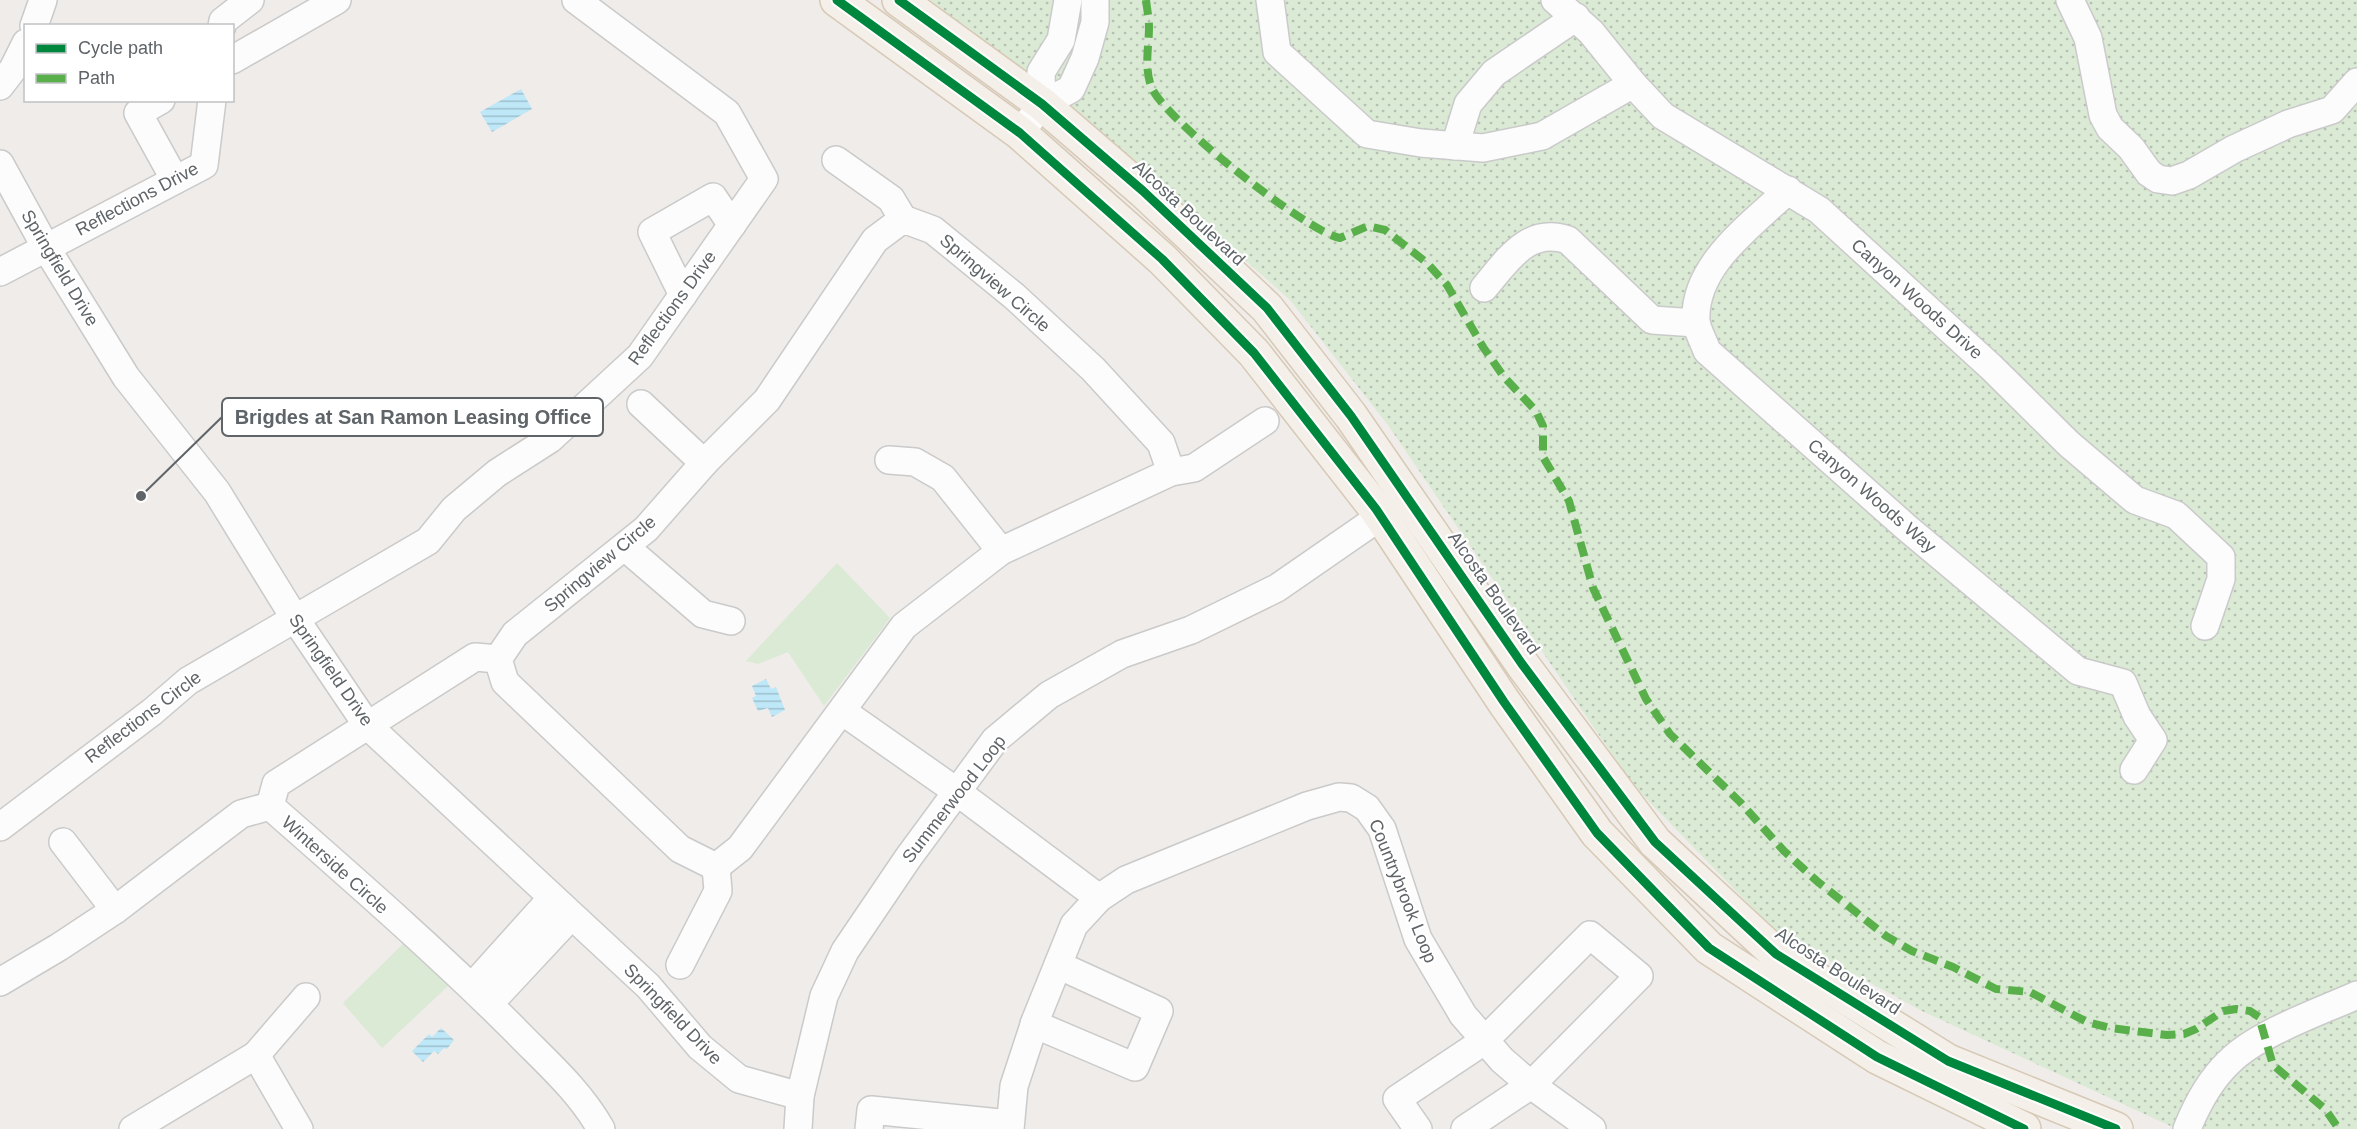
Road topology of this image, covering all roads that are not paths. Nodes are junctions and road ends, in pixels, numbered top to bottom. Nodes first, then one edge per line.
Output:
1 (43, 0) edge
2 (250, 0) edge
3 (337, 0) edge
4 (576, 0) edge
5 (837, 0) edge
6 (899, 0) edge
7 (1068, 0) edge
8 (1095, 0) edge
9 (1270, 0) edge
10 (1555, 0) edge
11 (2070, 0) edge
12 (1576, 17) junction
13 (35, 24) edge
14 (222, 24) edge
15 (24, 47) edge
16 (234, 59) edge
17 (2357, 82) edge
18 (1633, 84) junction
19 (0, 86) edge
20 (157, 102) edge
21 (212, 102) edge
22 (1042, 104) junction
23 (1020, 133) junction
24 (1455, 146) junction
25 (836, 160) dead end
26 (0, 164) edge
27 (175, 180) junction
28 (1788, 190) junction
29 (903, 219) junction
30 (732, 225) junction
31 (45, 246) junction
32 (0, 272) edge
33 (1484, 288) dead end
34 (683, 295) junction
35 (1696, 323) junction
36 (641, 404) dead end
37 (1265, 421) dead end
38 (890, 460) dead end
39 (704, 463) junction
40 (1171, 472) junction
41 (1407, 497) junction
42 (1382, 517) junction
43 (625, 547) junction
44 (1001, 551) junction
45 (294, 617) junction
46 (731, 621) dead end
47 (2205, 626) dead end
48 (498, 659) junction
49 (842, 711) junction
50 (368, 725) junction
51 (2134, 770) dead end
52 (956, 791) junction
53 (270, 806) junction
54 (0, 826) edge
55 (63, 842) dead end
56 (716, 867) junction
57 (1099, 898) junction
58 (561, 907) junction
59 (114, 910) junction
60 (680, 965) dead end
61 (1058, 965) junction
62 (0, 982) edge
63 (2357, 995) edge
64 (480, 996) junction
65 (306, 997) dead end
66 (1034, 1024) junction
67 (1484, 1041) junction
68 (256, 1055) junction
69 (1531, 1084) junction
70 (800, 1096) junction
71 (1010, 1126) edge
72 (133, 1129) edge
73 (299, 1129) edge
74 (600, 1129) edge
75 (798, 1129) edge
76 (869, 1129) edge
77 (1418, 1129) edge
78 (1465, 1129) edge
79 (1592, 1129) edge
80 (2024, 1129) edge
81 (2116, 1129) edge
82 (2187, 1129) edge

1 - 13 street
2 - 14 street
3 - 16 street
4 - 30 street, Reflections Drive
5 - 23 main road
6 - 22 main road, Alcosta Boulevard
7 - 22 street
8 - 22 street
9 - 24 street
10 - 12 street, Canyon Woods Drive
11 - 17 street
12 - 18 street, Canyon Woods Drive
12 - 24 street
15 - 19 street
18 - 24 street
18 - 28 street, Canyon Woods Drive
20 - 27 street
21 - 27 street, Reflections Drive
22 - 23 street
22 - 41 main road, Alcosta Boulevard
23 - 42 main road
25 - 29 street
26 - 31 street, Springfield Drive
27 - 31 street, Reflections Drive
28 - 35 street, Canyon Woods Way
28 - 47 street, Canyon Woods Drive
29 - 39 street, Springview Circle
29 - 40 street, Springview Circle
30 - 34 street, Reflections Drive
30 - 34 street
31 - 32 street
31 - 45 street, Springfield Drive
33 - 35 street
34 - 45 street, Reflections Drive
35 - 51 street, Canyon Woods Way
36 - 39 street
37 - 40 street
38 - 44 street
39 - 43 street, Springview Circle
40 - 44 street
41 - 42 street, Summerwood Loop
41 - 81 main road, Alcosta Boulevard
42 - 52 street, Summerwood Loop
42 - 80 main road
43 - 46 street
43 - 48 street, Springview Circle
44 - 49 street
45 - 50 street, Springfield Drive
45 - 54 street, Reflections Circle
48 - 50 street
48 - 56 street
49 - 52 street
49 - 56 street
50 - 53 street
50 - 58 street, Springfield Drive
52 - 57 street
52 - 70 street, Summerwood Loop
53 - 59 street, Winterside Circle
53 - 64 street, Winterside Circle
55 - 59 street
56 - 60 street
57 - 61 street, Countrybrook Loop
57 - 67 street, Countrybrook Loop
58 - 64 street
58 - 70 street, Springfield Drive
59 - 62 street, Winterside Circle
61 - 66 street, Countrybrook Loop
61 - 66 street
63 - 82 street
64 - 74 street, Winterside Circle
65 - 68 street
66 - 71 street, Countrybrook Loop
67 - 69 street, Countrybrook Loop
67 - 69 street
67 - 77 street
68 - 72 street
68 - 73 street
69 - 78 street
69 - 79 street, Countrybrook Loop
70 - 75 street, Summerwood Loop
71 - 76 street

